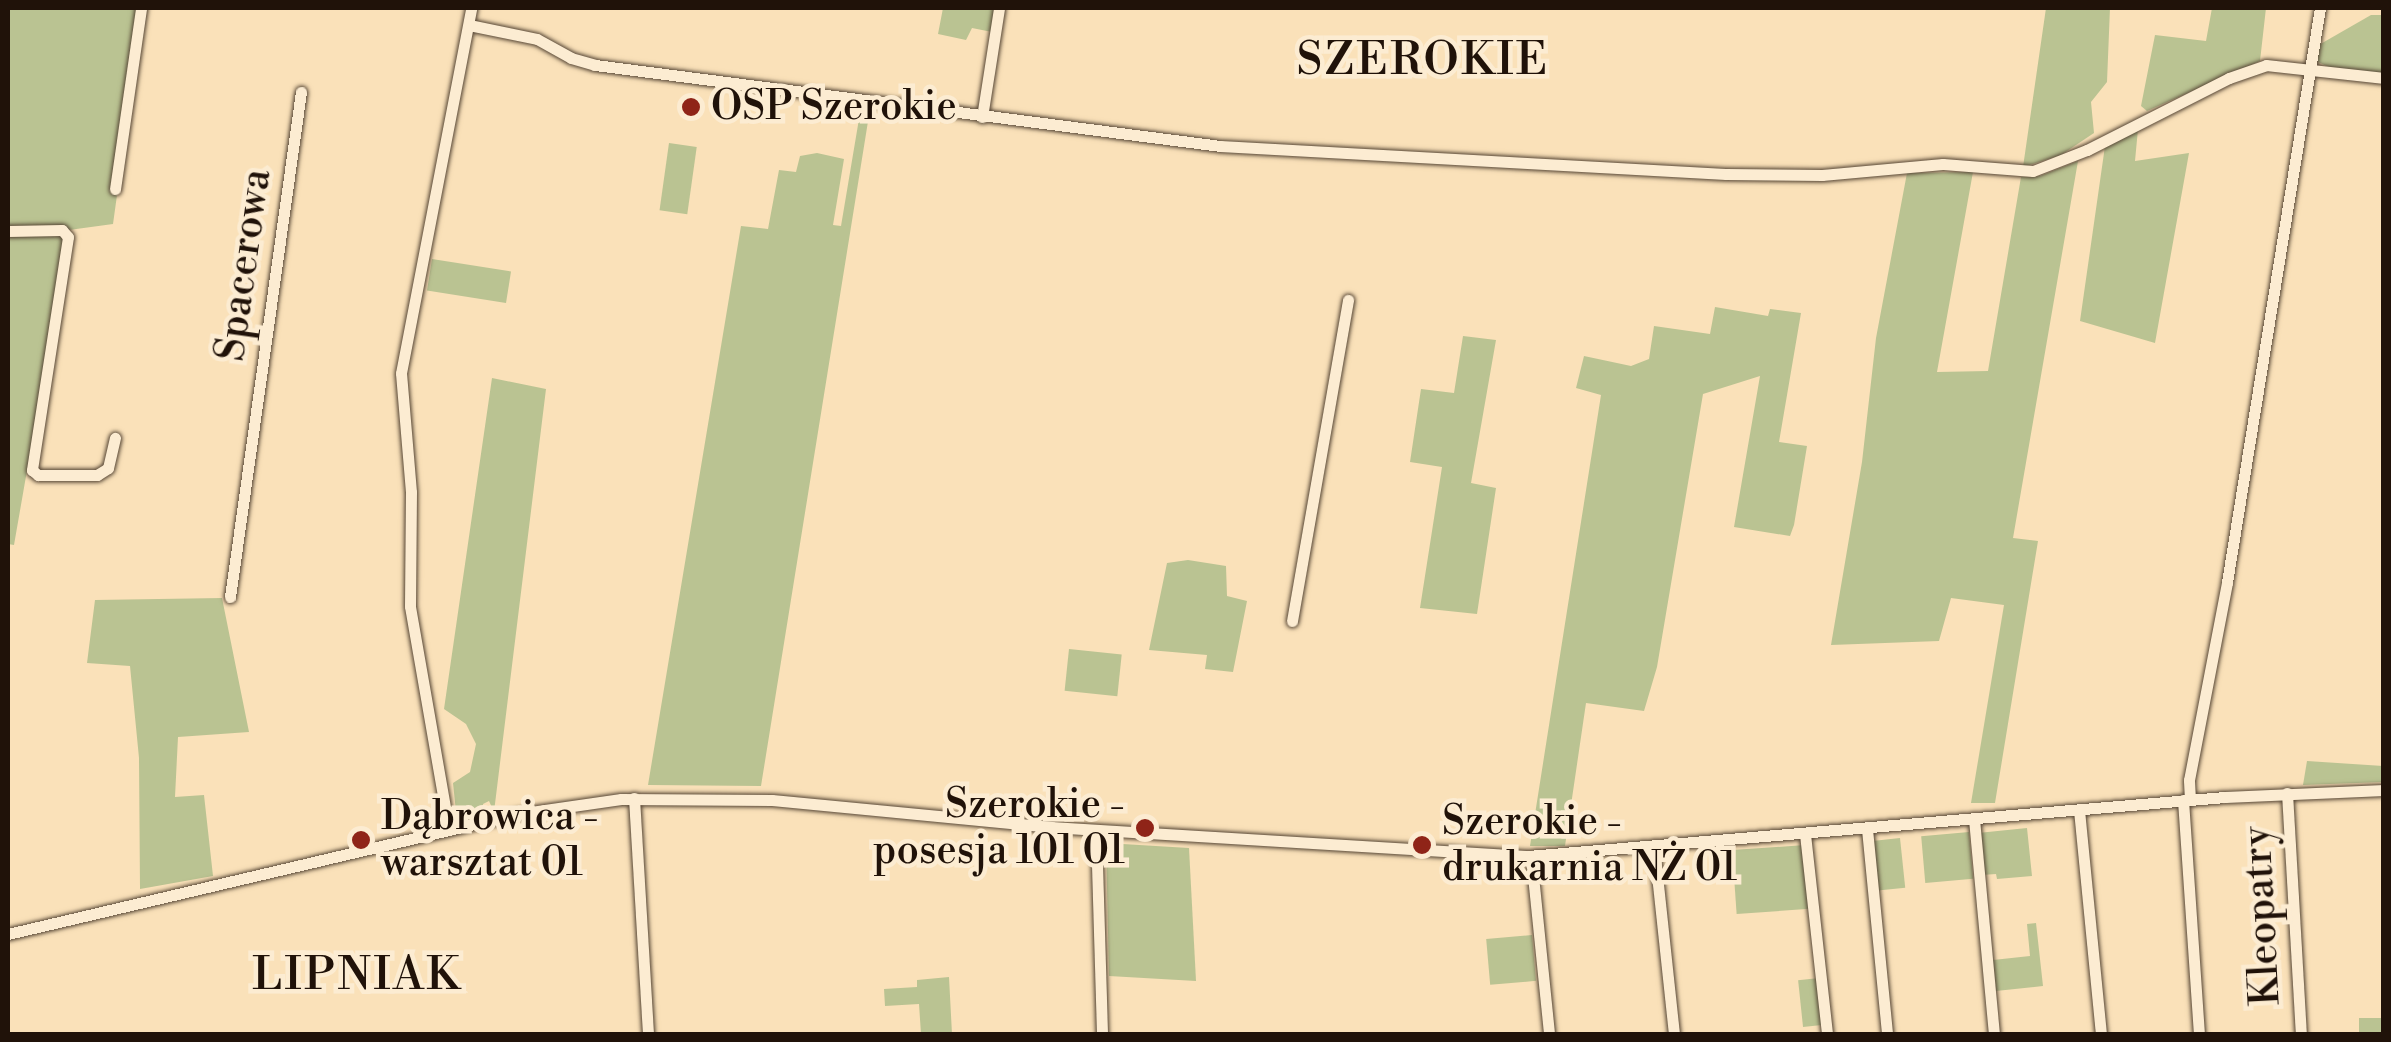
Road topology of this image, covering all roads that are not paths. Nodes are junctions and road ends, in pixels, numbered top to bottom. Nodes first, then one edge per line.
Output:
1 (141, 8) edge
2 (471, 8) edge
3 (999, 8) edge
4 (2320, 8) edge
5 (470, 24) junction
6 (2308, 69) junction
7 (2384, 78) edge
8 (301, 92) dead end
9 (982, 117) junction
10 (114, 189) dead end
11 (8, 231) edge
12 (1348, 300) dead end
13 (115, 438) dead end
14 (230, 597) dead end
15 (1292, 621) dead end
16 (2384, 790) edge
17 (2287, 793) junction
18 (634, 798) junction
19 (2186, 800) junction
20 (2079, 810) junction
21 (1974, 819) junction
22 (1866, 829) junction
23 (450, 830) junction
24 (1096, 830) junction
25 (1805, 834) junction
26 (1654, 847) junction
27 (1532, 856) junction
28 (8, 934) edge
29 (648, 1034) edge
30 (1102, 1034) edge
31 (1549, 1034) edge
32 (1674, 1034) edge
33 (1827, 1034) edge
34 (1887, 1034) edge
35 (1994, 1034) edge
36 (2101, 1034) edge
37 (2199, 1034) edge
38 (2301, 1034) edge

1 - 10 street
2 - 5 street
3 - 9 street
4 - 6 street
5 - 9 street
5 - 23 street
6 - 7 street
6 - 9 street
6 - 19 street
8 - 14 street, Spacerowa
11 - 13 street
12 - 15 street
16 - 17 street
17 - 19 street
17 - 38 street, Kleopatry
18 - 23 street
18 - 24 street
18 - 29 street
19 - 20 street
19 - 37 street
20 - 21 street
20 - 36 street
21 - 22 street
21 - 35 street
22 - 25 street
22 - 34 street
23 - 28 street
24 - 27 street
24 - 30 street
25 - 26 street
25 - 33 street
26 - 27 street
26 - 32 street
27 - 31 street

